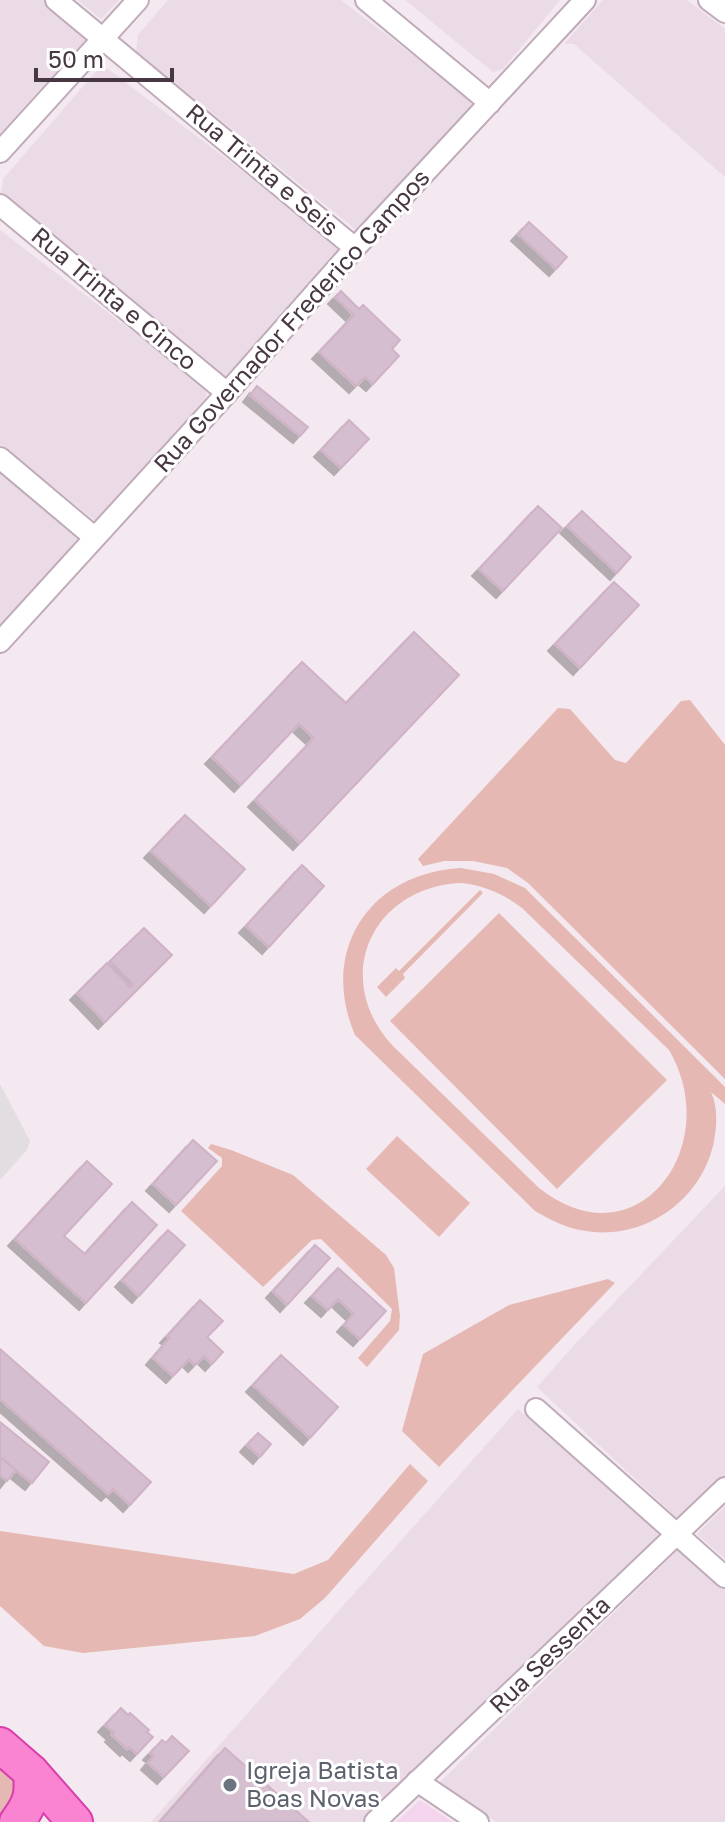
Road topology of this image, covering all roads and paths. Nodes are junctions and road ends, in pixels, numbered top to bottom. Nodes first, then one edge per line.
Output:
1 (56, 0) edge
2 (138, 0) edge
3 (366, 0) edge
4 (585, 0) edge
5 (709, 0) edge
6 (725, 12) edge
7 (103, 38) junction
8 (490, 103) junction
9 (0, 152) edge
10 (0, 205) edge
11 (355, 248) junction
12 (227, 393) junction
13 (0, 458) edge
14 (94, 537) junction
15 (0, 642) edge
16 (536, 1409) dead end
17 (725, 1488) edge
18 (677, 1534) junction
19 (725, 1577) edge
20 (0, 1745) edge
21 (31, 1772) junction
22 (417, 1781) junction
23 (17, 1822) edge
24 (75, 1822) edge
25 (375, 1822) edge
26 (478, 1822) edge

1 - 7 street, Rua Trinta e Seis
2 - 7 street
3 - 8 street
4 - 8 street, Rua Governador Frederico Campos
5 - 6 street
7 - 9 street
7 - 11 street, Rua Trinta e Seis
8 - 11 street, Rua Governador Frederico Campos
10 - 12 street, Rua Trinta e Cinco
11 - 12 street, Rua Governador Frederico Campos
12 - 14 street, Rua Governador Frederico Campos
13 - 14 street
14 - 15 street, Rua Governador Frederico Campos
16 - 18 street
17 - 18 street, Rua Sessenta
18 - 19 street
18 - 22 street, Rua Sessenta
20 - 21 highway
21 - 23 highway
21 - 24 highway
22 - 25 street, Rua Sessenta
22 - 26 street

